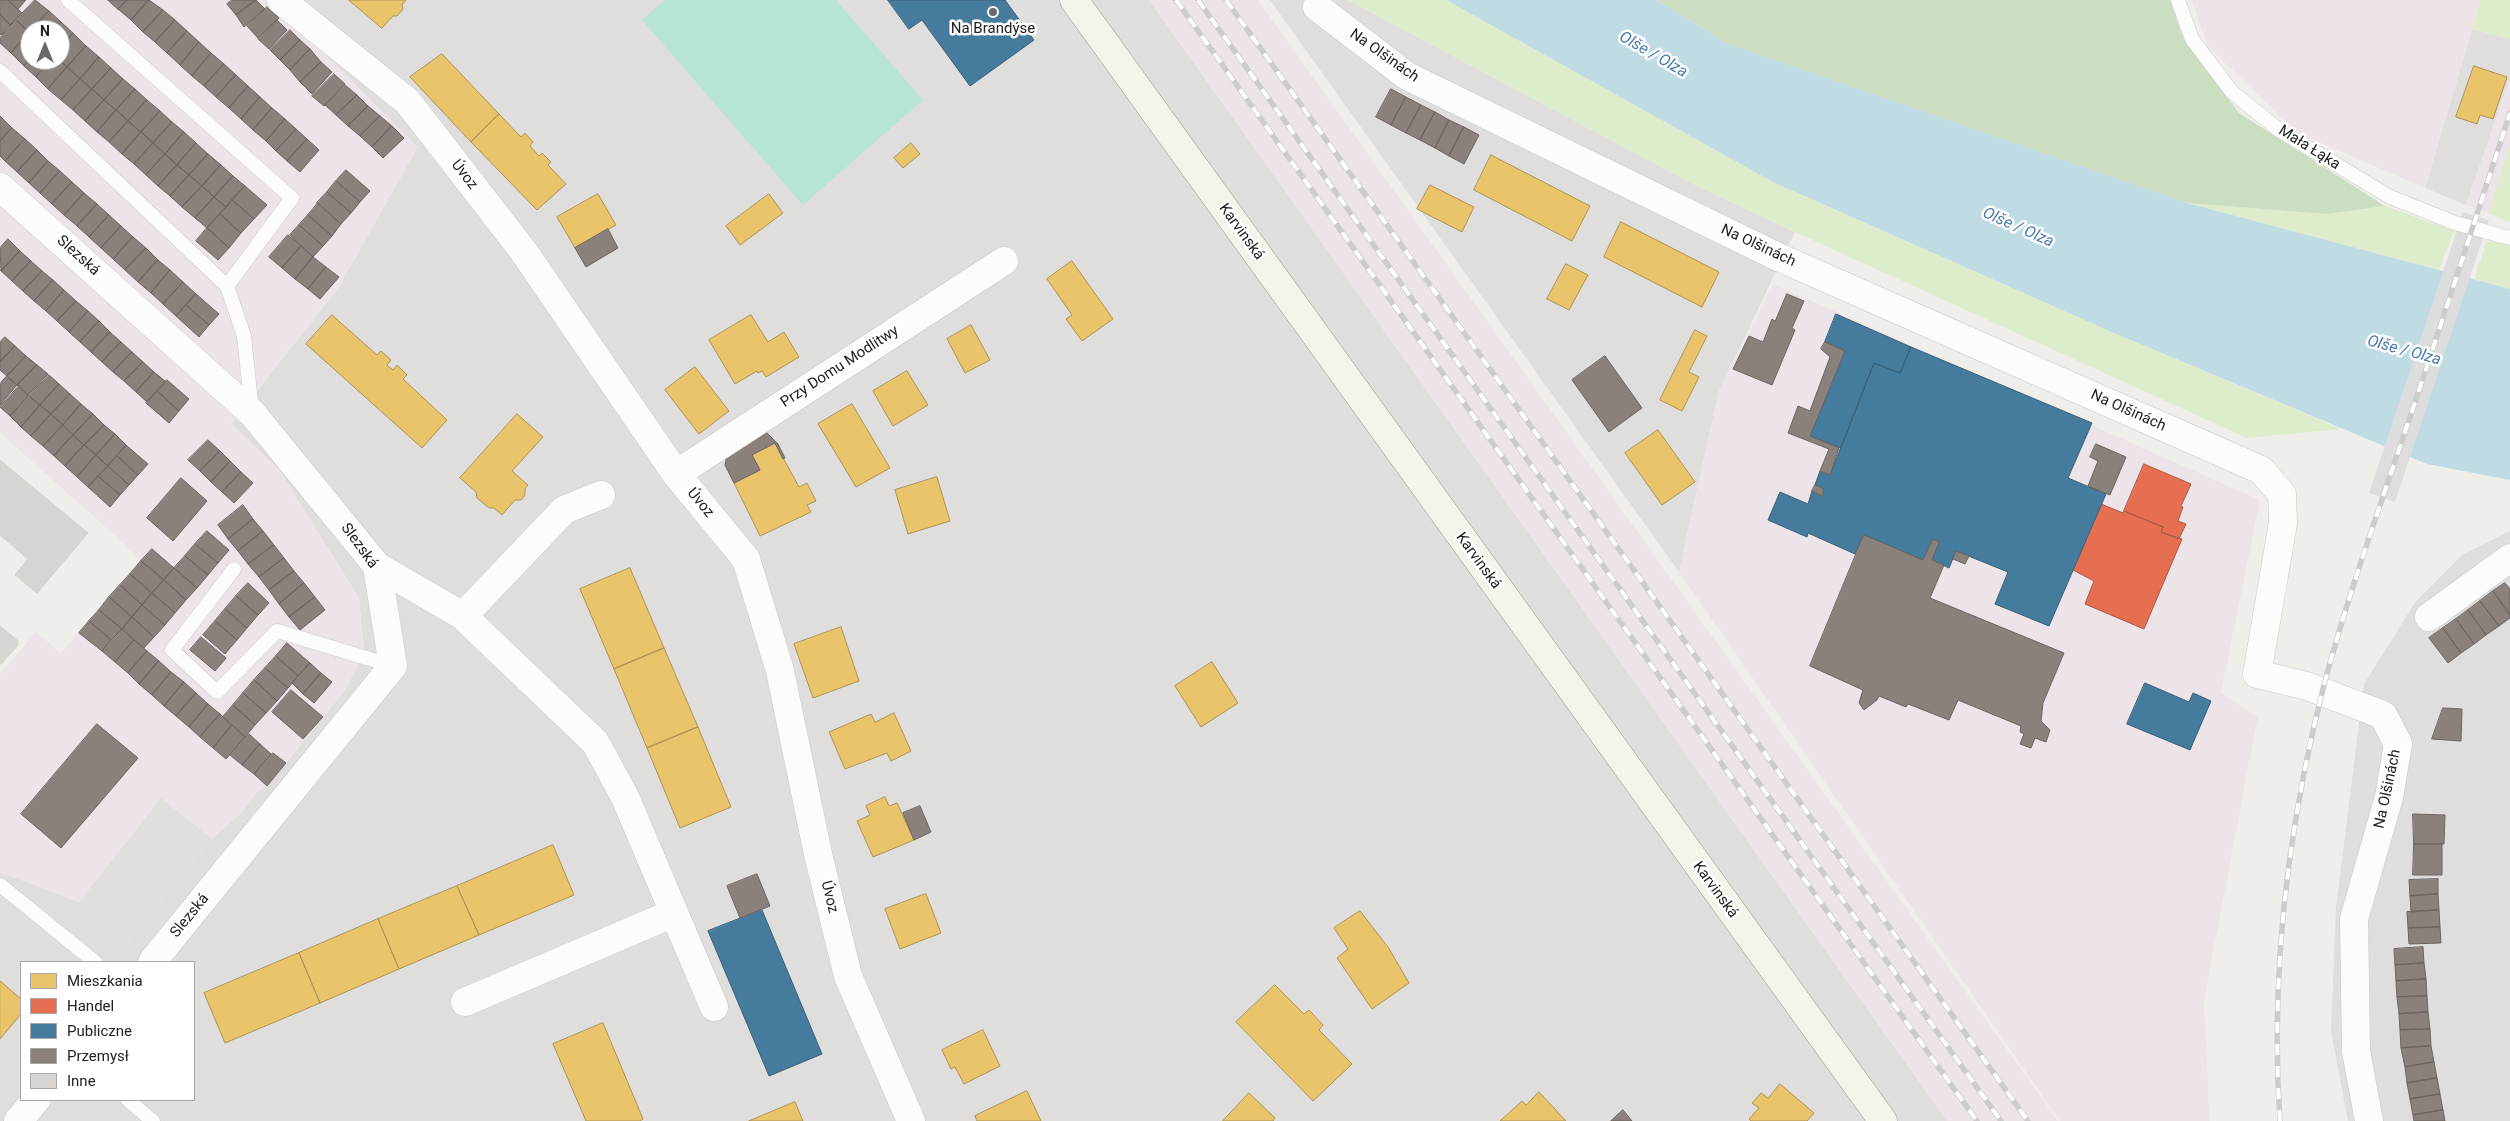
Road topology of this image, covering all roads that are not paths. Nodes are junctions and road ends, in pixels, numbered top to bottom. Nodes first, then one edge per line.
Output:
1 (68, 0) edge
2 (281, 0) edge
3 (1074, 0) edge
4 (2178, 0) edge
5 (1318, 7) dead end
6 (0, 71) edge
7 (0, 187) edge
8 (2510, 238) edge
9 (1004, 261) dead end
10 (227, 286) junction
11 (252, 413) junction
12 (676, 474) junction
13 (601, 495) dead end
14 (2510, 558) edge
15 (377, 566) junction
16 (234, 569) dead end
17 (463, 616) junction
18 (2429, 617) dead end
19 (393, 666) junction
20 (0, 885) edge
21 (674, 913) junction
22 (94, 961) edge
23 (153, 961) edge
24 (465, 1002) dead end
25 (714, 1007) dead end
26 (35, 1101) edge
27 (129, 1101) edge
28 (18, 1121) edge
29 (153, 1121) edge
30 (911, 1121) edge
31 (1883, 1121) edge
32 (2369, 1121) edge

1 - 10 lane
2 - 12 street, Úvoz
3 - 31 main road, Karvinská
4 - 8 lane, Mała Łąka
5 - 32 street, Na Olšinách
6 - 10 lane
7 - 11 street, Slezská
9 - 12 street, Przy Domu Modlitwy
10 - 11 lane
11 - 15 street, Slezská
12 - 30 street, Úvoz
13 - 17 street
14 - 18 street
15 - 17 street
15 - 19 street, Slezská
16 - 19 lane
17 - 21 street
19 - 23 street, Slezská
20 - 22 lane
21 - 24 street
21 - 25 street
26 - 28 street
27 - 29 lane

